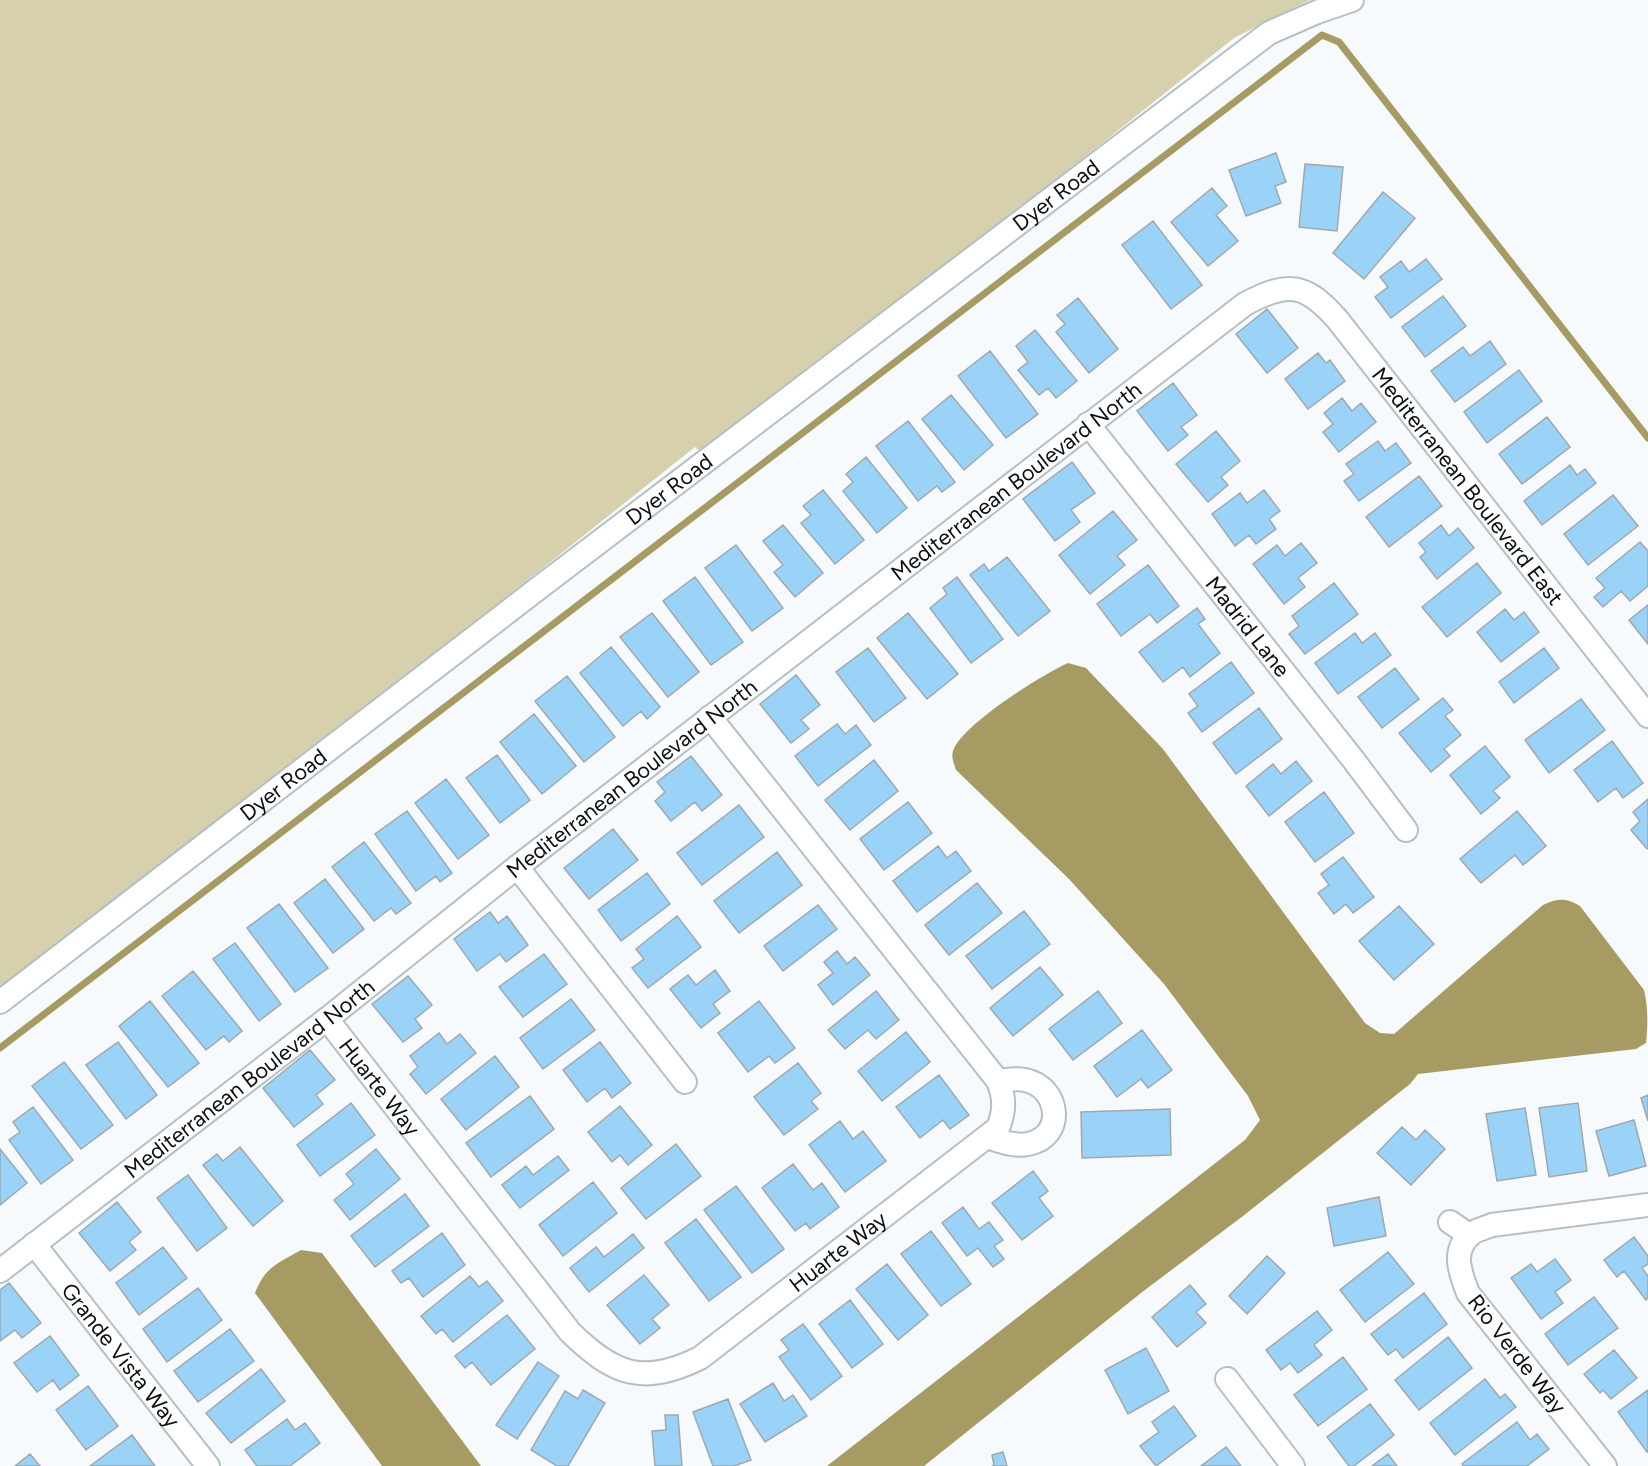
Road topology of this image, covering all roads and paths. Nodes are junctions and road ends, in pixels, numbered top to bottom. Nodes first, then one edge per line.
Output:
1 (1352, 0) edge
2 (1268, 291) joint
3 (1088, 424) junction
4 (1648, 716) edge
5 (710, 717) junction
6 (1406, 830) dead end
7 (517, 867) junction
8 (0, 1002) edge
9 (327, 1018) junction
10 (998, 1081) junction
11 (684, 1082) dead end
12 (987, 1137) junction
13 (1648, 1205) edge
14 (1450, 1222) dead end
15 (1469, 1235) junction
16 (34, 1244) junction
17 (0, 1271) edge
18 (1227, 1379) dead end
19 (208, 1466) edge
20 (1293, 1466) edge
21 (1605, 1466) edge

1 - 8 street, Dyer Road
2 - 3 street, Mediterranean Boulevard North
2 - 4 street, Mediterranean Boulevard East
3 - 5 street, Mediterranean Boulevard North
3 - 6 street, Madrid Lane
5 - 7 street, Mediterranean Boulevard North
5 - 10 street, Huarte Way
7 - 9 street, Mediterranean Boulevard North
7 - 11 street
9 - 12 street, Huarte Way
9 - 16 street, Mediterranean Boulevard North
10 - 12 street, Huarte Way
10 - 12 street
13 - 15 street
14 - 15 street
15 - 21 street, Rio Verde Way
16 - 17 street, Mediterranean Boulevard North
16 - 19 street, Grande Vista Way
18 - 20 street

